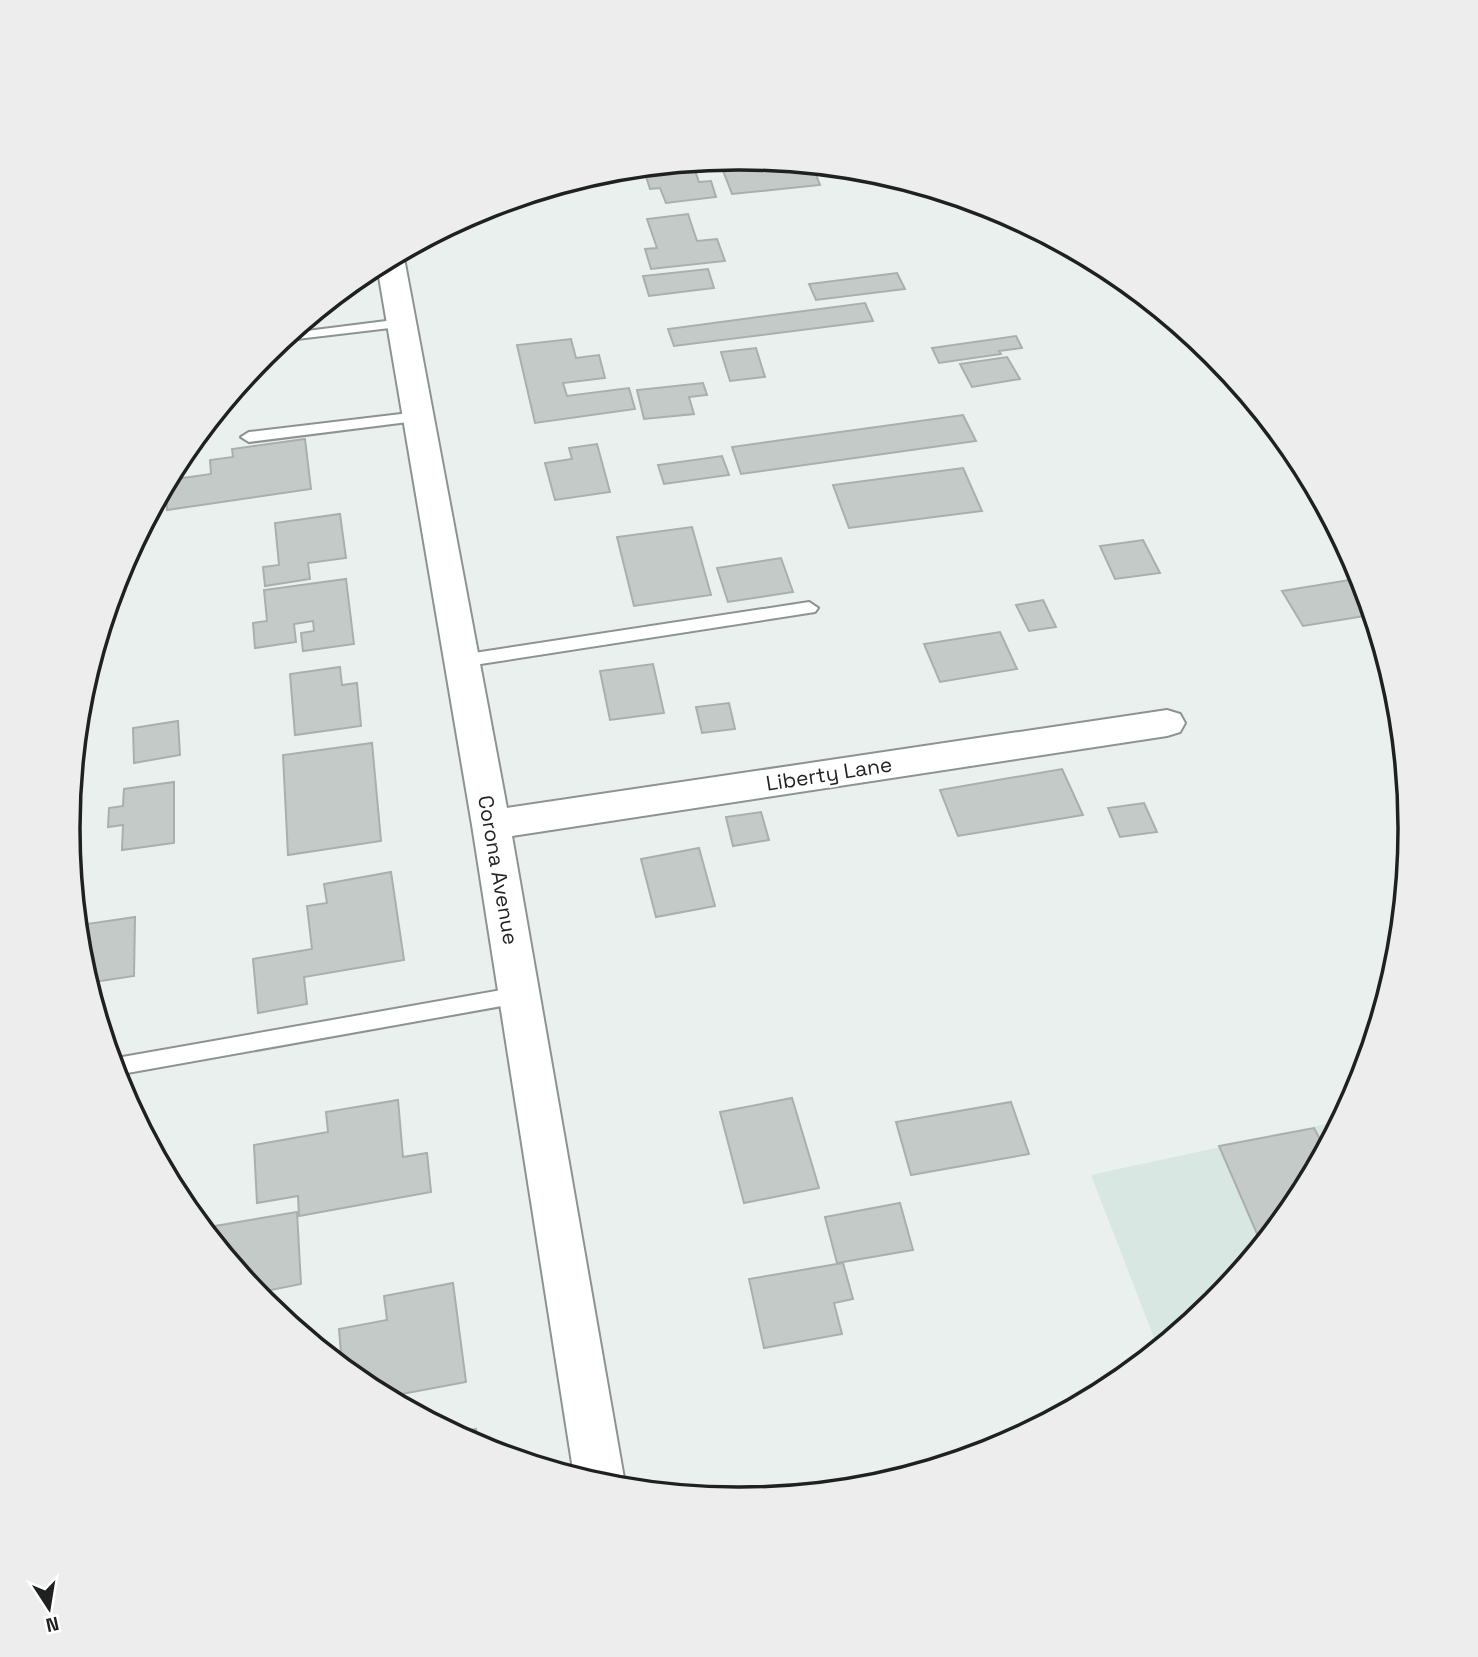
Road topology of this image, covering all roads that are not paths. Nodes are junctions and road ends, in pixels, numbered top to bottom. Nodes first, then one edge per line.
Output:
1 (392, 269) edge
2 (402, 323) junction
3 (302, 336) edge
4 (418, 417) junction
5 (249, 436) dead end
6 (808, 608) dead end
7 (461, 661) junction
8 (1167, 723) dead end
9 (491, 825) junction
10 (519, 995) junction
11 (125, 1065) edge
12 (598, 1471) edge

1 - 2 street, Corona Avenue
2 - 3 lane
2 - 4 street, Corona Avenue
4 - 5 lane
4 - 7 street, Corona Avenue
6 - 7 lane
7 - 9 street, Corona Avenue
8 - 9 street, Liberty Lane
9 - 10 street, Corona Avenue
10 - 11 lane
10 - 12 street, Corona Avenue

